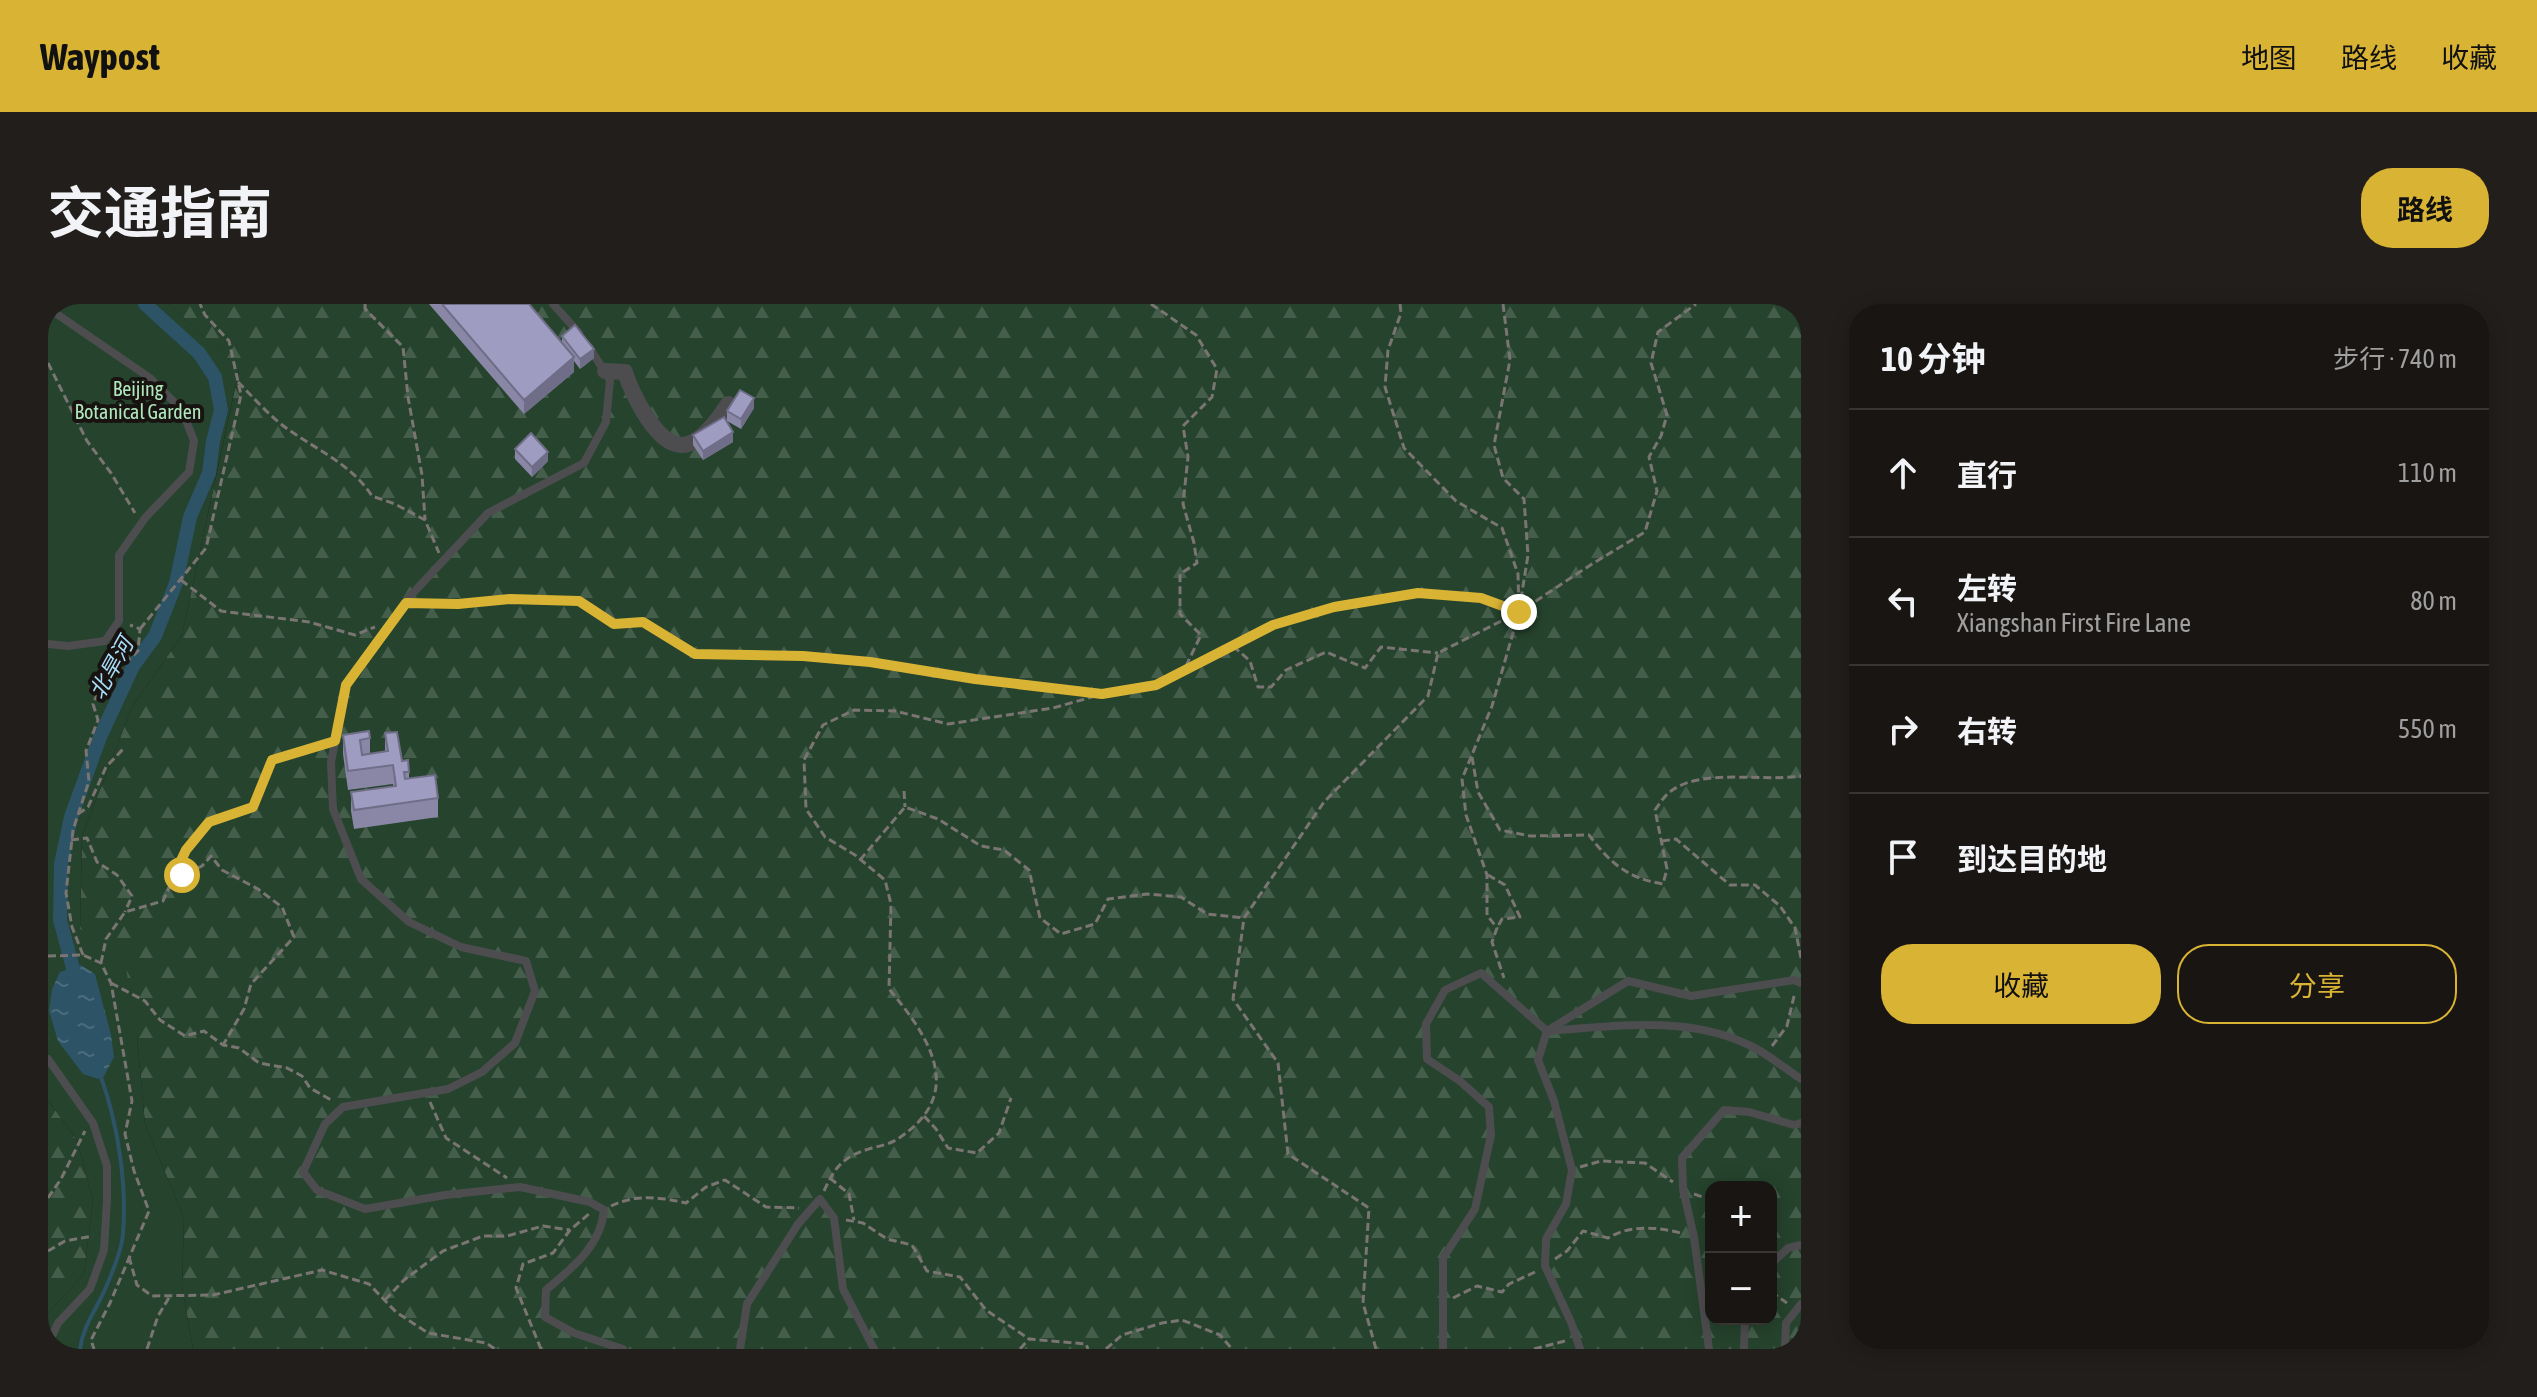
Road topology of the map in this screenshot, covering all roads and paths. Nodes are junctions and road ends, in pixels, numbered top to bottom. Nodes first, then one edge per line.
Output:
1 (200, 304) edge
2 (365, 304) edge
3 (553, 304) edge
4 (1151, 304) edge
5 (1400, 304) edge
6 (1503, 304) edge
7 (1696, 304) edge
8 (48, 308) edge
9 (48, 363) edge
10 (605, 371) junction
11 (238, 382) junction
12 (728, 404) edge
13 (425, 520) junction
14 (142, 524) junction
15 (442, 561) junction
16 (181, 580) junction
17 (406, 603) junction
18 (1519, 612) junction
19 (393, 619) junction
20 (119, 621) junction
21 (140, 629) junction
22 (48, 644) edge
23 (1233, 646) junction
24 (1438, 653) junction
25 (1183, 671) junction
26 (1102, 694) junction
27 (335, 741) junction
28 (125, 747) dead end
29 (1472, 753) junction
30 (1801, 776) edge
31 (89, 781) junction
32 (98, 783) junction
33 (904, 791) dead end
34 (905, 807) junction
35 (78, 814) junction
36 (71, 840) junction
37 (1662, 841) junction
38 (860, 860) junction
39 (176, 871) junction
40 (1487, 875) junction
41 (125, 912) junction
42 (1244, 918) junction
43 (1497, 928) junction
44 (1795, 928) junction
45 (1801, 932) edge
46 (83, 955) junction
47 (48, 956) edge
48 (1801, 958) edge
49 (101, 963) junction
50 (1799, 982) edge
51 (111, 983) junction
52 (1510, 997) junction
53 (1547, 1031) junction
54 (223, 1045) junction
55 (1766, 1056) junction
56 (48, 1059) edge
57 (1801, 1079) edge
58 (426, 1092) junction
59 (1011, 1098) dead end
60 (343, 1107) junction
61 (924, 1116) junction
62 (93, 1123) junction
63 (1801, 1123) edge
64 (1572, 1170) junction
65 (830, 1178) junction
66 (520, 1187) junction
67 (1683, 1189) junction
68 (48, 1198) edge
69 (820, 1199) junction
70 (590, 1202) junction
71 (809, 1209) junction
72 (604, 1210) junction
73 (834, 1218) junction
74 (854, 1222) junction
75 (570, 1230) junction
76 (105, 1237) junction
77 (1694, 1237) junction
78 (1801, 1245) edge
79 (48, 1251) edge
80 (129, 1257) junction
81 (1777, 1258) edge
82 (1545, 1266) junction
83 (1777, 1295) edge
84 (170, 1296) junction
85 (385, 1300) junction
86 (1799, 1306) edge
87 (1443, 1307) junction
88 (1745, 1325) edge
89 (1576, 1338) junction
90 (1029, 1339) junction
91 (48, 1345) edge
92 (94, 1349) edge
93 (147, 1349) edge
94 (495, 1349) edge
95 (541, 1349) edge
96 (623, 1349) edge
97 (740, 1349) edge
98 (874, 1349) edge
99 (1020, 1349) edge
100 (1088, 1349) edge
101 (1106, 1349) edge
102 (1232, 1349) edge
103 (1376, 1349) edge
104 (1443, 1349) edge
105 (1534, 1349) edge
106 (1580, 1349) edge
107 (1709, 1349) edge
108 (1744, 1349) edge
109 (1789, 1349) edge

1 - 11 path
2 - 13 path
3 - 10 lane
4 - 25 path
5 - 18 path
6 - 18 path
7 - 18 path
8 - 14 lane
9 - 14 path
10 - 12 street
10 - 15 lane
11 - 13 path
11 - 16 path
13 - 15 path
14 - 20 lane
15 - 17 lane
16 - 19 path
16 - 21 path
17 - 19 lane
17 - 26 path
18 - 23 path
18 - 24 path
18 - 29 path
19 - 27 lane
20 - 21 path
20 - 22 lane
21 - 31 path
23 - 24 path
23 - 25 path
24 - 42 path
25 - 26 path
26 - 38 path
27 - 39 path
27 - 58 lane
28 - 32 path
29 - 37 path
29 - 40 path
30 - 37 path
31 - 32 path
31 - 35 path
32 - 35 path
33 - 34 path
34 - 38 path
34 - 42 path
35 - 36 path
36 - 41 path
36 - 46 path
37 - 44 path
38 - 61 path
39 - 41 path
39 - 54 path
40 - 43 path
40 - 43 path
41 - 49 path
42 - 103 path
43 - 52 path
44 - 45 path
44 - 48 path
46 - 47 path
46 - 49 path
49 - 51 path
50 - 53 lane
50 - 55 path
51 - 54 path
51 - 80 path
52 - 53 lane
52 - 87 lane
53 - 55 lane
53 - 64 lane
54 - 60 path
55 - 57 lane
56 - 62 lane
58 - 60 lane
58 - 66 path
59 - 61 path
60 - 66 lane
61 - 65 path
62 - 68 path
62 - 76 lane
63 - 67 lane
64 - 67 path
64 - 82 lane
65 - 69 path
65 - 74 path
66 - 70 lane
67 - 77 lane
69 - 71 lane
69 - 73 lane
70 - 72 lane
70 - 75 path
71 - 72 path
71 - 97 lane
72 - 96 lane
73 - 74 path
73 - 98 lane
74 - 90 path
75 - 85 path
75 - 95 path
76 - 79 path
76 - 91 lane
77 - 82 path
77 - 107 lane
78 - 81 lane
80 - 84 path
80 - 92 path
82 - 87 path
82 - 89 lane
83 - 86 path
84 - 85 path
84 - 93 path
85 - 94 path
86 - 109 lane
87 - 104 lane
88 - 108 lane
89 - 105 path
89 - 106 lane
90 - 99 path
90 - 100 path
101 - 102 path

